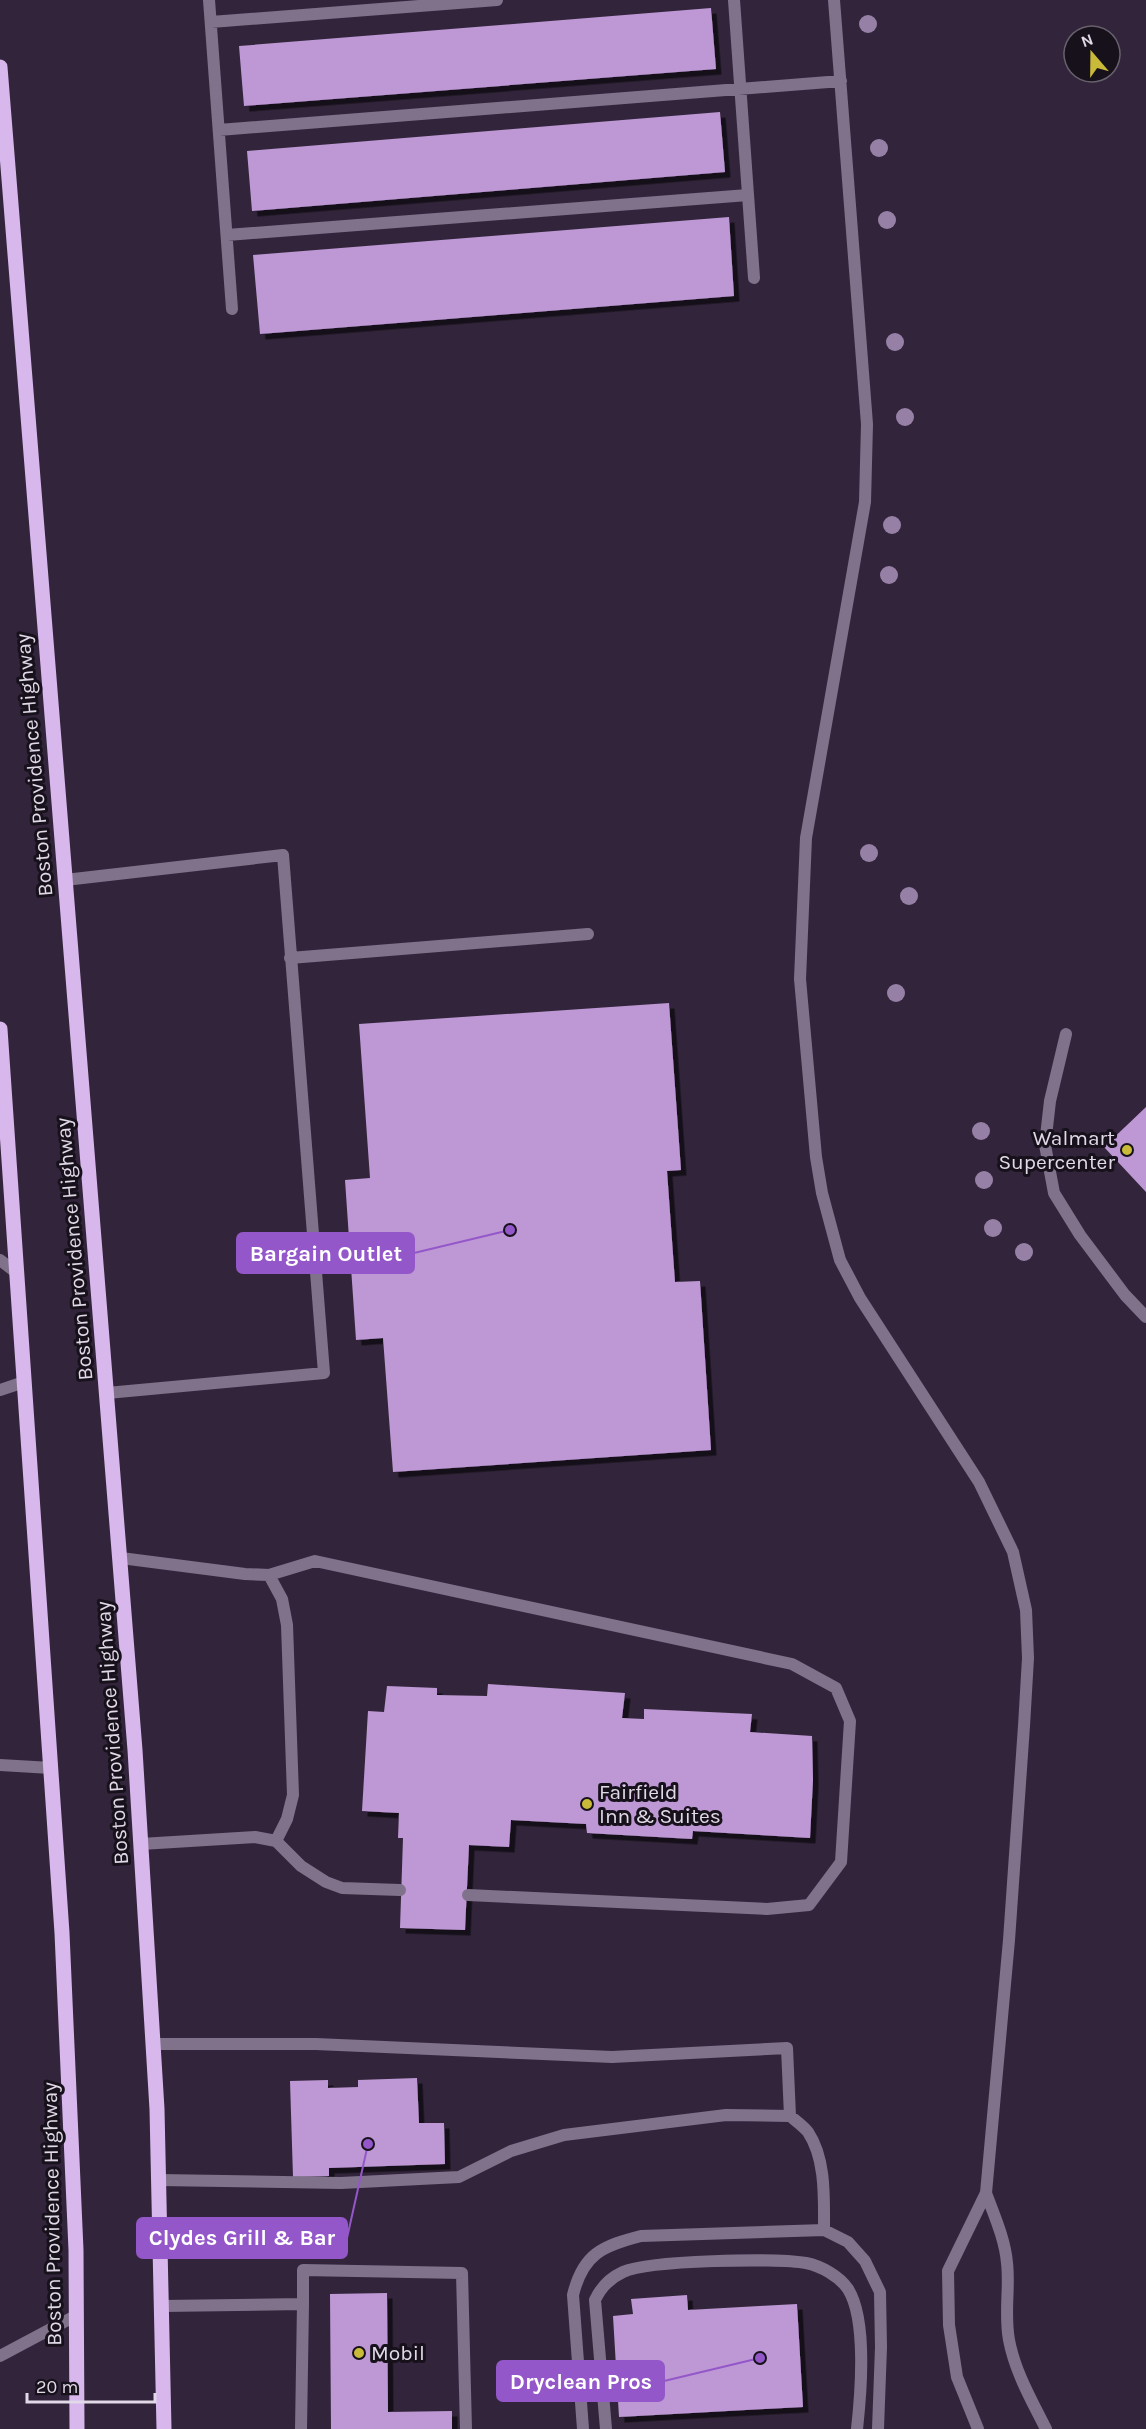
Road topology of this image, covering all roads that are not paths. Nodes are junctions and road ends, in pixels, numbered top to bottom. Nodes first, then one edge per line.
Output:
1 (209, 0) edge
2 (497, 0) edge
3 (734, 0) edge
4 (834, 0) edge
5 (211, 22) junction
6 (0, 67) edge
7 (841, 81) junction
8 (741, 89) junction
9 (219, 129) junction
10 (748, 195) junction
11 (227, 235) junction
12 (754, 278) dead end
13 (232, 309) dead end
14 (65, 880) junction
15 (588, 934) dead end
16 (291, 958) junction
17 (0, 1029) edge
18 (1066, 1034) dead end
19 (0, 1260) edge
20 (17, 1273) junction
21 (1146, 1317) edge
22 (24, 1382) junction
23 (0, 1390) edge
24 (107, 1393) junction
25 (121, 1558) junction
26 (269, 1575) junction
27 (0, 1765) edge
28 (51, 1767) junction
29 (276, 1841) junction
30 (141, 1844) junction
31 (400, 1890) dead end
32 (468, 1895) dead end
33 (154, 2044) junction
34 (790, 2116) junction
35 (159, 2180) junction
36 (986, 2193) junction
37 (824, 2230) junction
38 (303, 2304) junction
39 (162, 2306) junction
40 (77, 2315) junction
41 (0, 2356) edge
42 (77, 2429) edge
43 (164, 2429) edge
44 (301, 2429) edge
45 (466, 2429) edge
46 (583, 2429) edge
47 (606, 2429) edge
48 (857, 2429) edge
49 (878, 2429) edge
50 (978, 2429) edge
51 (1046, 2429) edge

1 - 5 lane
2 - 5 lane
3 - 8 lane
4 - 7 lane
5 - 9 lane
6 - 14 main road, Boston Providence Highway
7 - 8 lane
7 - 36 lane
8 - 9 lane
8 - 10 lane
9 - 11 lane
10 - 11 lane
10 - 12 lane
11 - 13 lane
14 - 16 lane
14 - 24 main road, Boston Providence Highway
15 - 16 lane
16 - 24 lane
17 - 20 main road, Boston Providence Highway
18 - 21 lane
19 - 20 lane
20 - 22 main road, Boston Providence Highway
22 - 23 lane
22 - 28 main road, Boston Providence Highway
24 - 25 main road, Boston Providence Highway
25 - 26 lane
25 - 30 main road, Boston Providence Highway
26 - 29 lane
26 - 32 lane
27 - 28 lane
28 - 40 main road, Boston Providence Highway
29 - 30 lane
29 - 31 lane
30 - 33 main road, Boston Providence Highway
33 - 34 lane
33 - 35 main road, Boston Providence Highway
34 - 35 lane
34 - 37 lane
35 - 39 main road, Boston Providence Highway
36 - 50 lane
36 - 51 lane
37 - 46 lane
37 - 49 lane
38 - 39 lane
38 - 44 lane
38 - 45 lane
39 - 43 main road, Boston Providence Highway
40 - 41 lane
40 - 42 main road, Boston Providence Highway
47 - 48 lane

